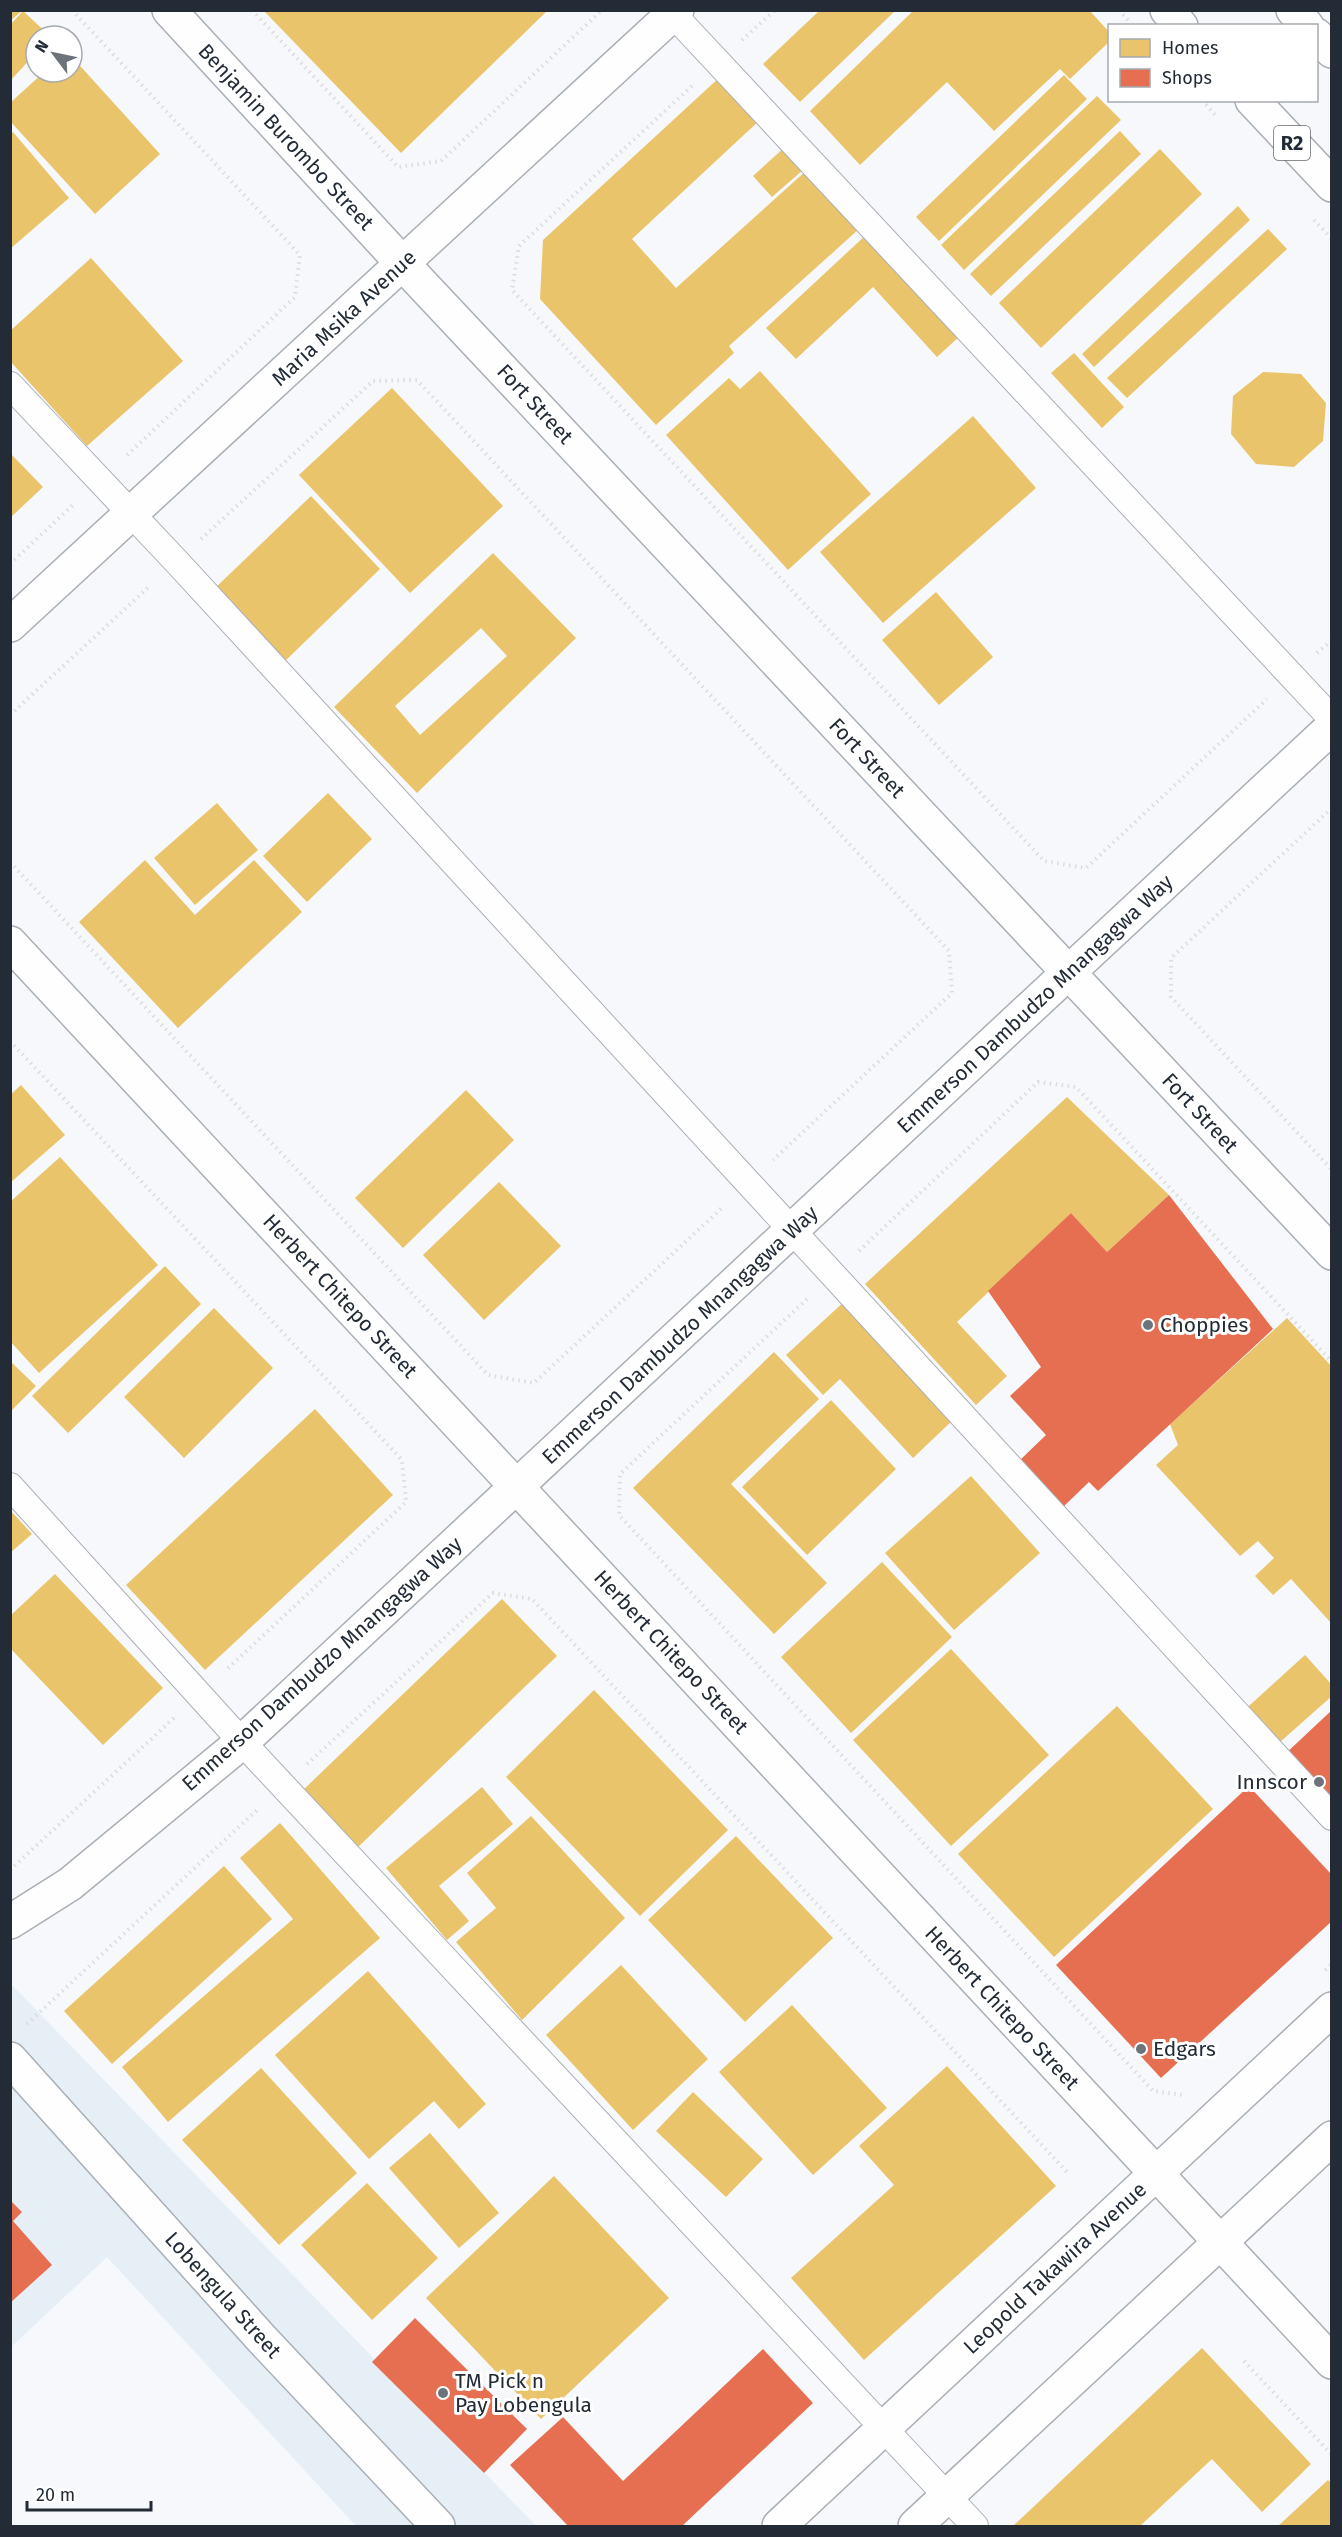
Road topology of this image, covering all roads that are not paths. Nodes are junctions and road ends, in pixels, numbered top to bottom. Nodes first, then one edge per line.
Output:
1 (169, 10) edge
2 (1167, 10) edge
3 (1293, 10) edge
4 (673, 12) edge
5 (1179, 24) edge
6 (1305, 24) edge
7 (1318, 36) edge
8 (1332, 51) edge
9 (1254, 102) edge
10 (1332, 185) edge
11 (403, 264) junction
12 (10, 385) edge
13 (132, 514) junction
14 (10, 626) edge
15 (1332, 719) edge
16 (1332, 728) edge
17 (10, 942) edge
18 (1068, 972) junction
19 (792, 1230) junction
20 (1332, 1253) edge
21 (10, 1486) edge
22 (517, 1486) junction
23 (242, 1742) junction
24 (1332, 1817) edge
25 (10, 1922) edge
26 (1332, 2008) edge
27 (10, 2059) edge
28 (1332, 2138) edge
29 (1156, 2173) junction
30 (1220, 2242) junction
31 (1332, 2362) edge
32 (883, 2428) junction
33 (947, 2497) junction
34 (438, 2526) edge
35 (779, 2526) edge
36 (915, 2526) edge
37 (975, 2526) edge

1 - 11 main road, Benjamin Burombo Street
2 - 5 main road
3 - 6 main road
4 - 11 main road, Maria Msika Avenue
4 - 15 lane
7 - 8 main road
9 - 10 main road, R2
11 - 13 main road, Maria Msika Avenue
11 - 18 main road, Fort Street
12 - 13 lane
13 - 14 main road, Maria Msika Avenue
13 - 19 lane
16 - 18 main road, Emmerson Dambudzo Mnangagwa Way
17 - 22 main road, Herbert Chitepo Street
18 - 19 main road, Emmerson Dambudzo Mnangagwa Way
18 - 20 main road, Fort Street
19 - 22 main road, Emmerson Dambudzo Mnangagwa Way
19 - 24 lane
21 - 23 lane
22 - 23 main road, Emmerson Dambudzo Mnangagwa Way
22 - 29 main road, Herbert Chitepo Street
23 - 25 main road, Emmerson Dambudzo Mnangagwa Way
23 - 32 lane
26 - 29 main road, Leopold Takawira Avenue
27 - 34 main road, Lobengula Street
28 - 30 main road
29 - 30 main road, Herbert Chitepo Street
29 - 32 main road, Leopold Takawira Avenue
30 - 31 main road, Herbert Chitepo Street
30 - 33 main road
32 - 33 lane
32 - 35 main road, Leopold Takawira Avenue
33 - 36 main road
33 - 37 lane

